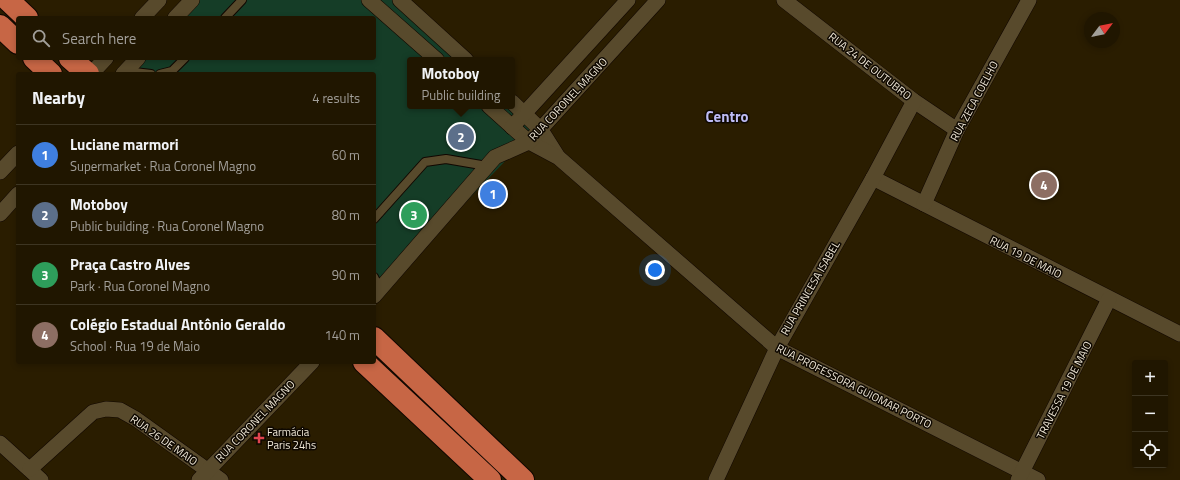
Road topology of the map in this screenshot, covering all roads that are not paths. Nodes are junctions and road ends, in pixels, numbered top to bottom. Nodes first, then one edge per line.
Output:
1 (8, 0) edge
2 (159, 0) edge
3 (192, 0) edge
4 (242, 0) edge
5 (369, 0) edge
6 (400, 0) edge
7 (628, 0) edge
8 (658, 0) edge
9 (784, 0) edge
10 (1029, 0) edge
11 (25, 16) edge
12 (144, 16) edge
13 (177, 16) edge
14 (227, 16) edge
15 (0, 26) edge
16 (16, 41) edge
17 (434, 57) edge
18 (463, 57) edge
19 (36, 60) edge
20 (72, 60) edge
21 (104, 60) edge
22 (136, 60) edge
23 (183, 60) edge
24 (49, 72) edge
25 (86, 72) edge
26 (93, 72) edge
27 (124, 72) edge
28 (168, 72) edge
29 (914, 101) junction
30 (515, 105) edge
31 (492, 109) edge
32 (524, 113) junction
33 (512, 127) junction
34 (541, 130) junction
35 (957, 130) junction
36 (529, 142) junction
37 (16, 155) edge
38 (559, 158) junction
39 (487, 166) junction
40 (0, 172) edge
41 (873, 178) junction
42 (16, 196) edge
43 (924, 204) junction
44 (0, 214) edge
45 (376, 217) edge
46 (376, 287) edge
47 (1109, 299) junction
48 (1180, 334) edge
49 (376, 340) edge
50 (776, 348) junction
51 (310, 364) edge
52 (366, 364) edge
53 (0, 443) edge
54 (30, 469) junction
55 (203, 475) edge
56 (1020, 476) edge
57 (41, 480) edge
58 (221, 480) edge
59 (490, 480) edge
60 (523, 480) edge
61 (716, 480) edge
62 (1038, 480) edge

1 - 11 highway
2 - 12 street
3 - 13 street
4 - 14 lane
5 - 17 street
6 - 18 street
7 - 32 street, RUA CORONEL MAGNO
8 - 34 street, RUA CORONEL MAGNO
9 - 29 street, RUA 24 DE OUTUBRO
10 - 35 street, RUA ZECA COELHO
15 - 16 highway
19 - 24 highway
20 - 25 highway
21 - 26 street
22 - 27 street
23 - 28 lane
29 - 35 street, RUA 24 DE OUTUBRO
29 - 41 street, RUA PRINCESA ISABEL
30 - 32 street, RUA PROFESSORA GUIOMAR PORTO
31 - 33 street, RUA PROFESSORA GUIOMAR PORTO
32 - 33 street, RUA CORONEL MAGNO
32 - 34 street, RUA PROFESSORA GUIOMAR PORTO
33 - 36 street, RUA PROFESSORA GUIOMAR PORTO
34 - 36 street, RUA CORONEL MAGNO
34 - 38 street, RUA PROFESSORA GUIOMAR PORTO
35 - 43 street, RUA ZECA COELHO
36 - 38 street, RUA PROFESSORA GUIOMAR PORTO
36 - 39 street, RUA CORONEL MAGNO
37 - 40 street
38 - 50 street, RUA PROFESSORA GUIOMAR PORTO
39 - 45 lane
39 - 46 street, RUA CORONEL MAGNO
41 - 43 street, RUA 19 DE MAIO
41 - 50 street, RUA PRINCESA ISABEL
42 - 44 street
43 - 47 street, RUA 19 DE MAIO
47 - 48 street, RUA 19 DE MAIO
47 - 56 street, TRAVESSA 19 DE MAIO
49 - 60 highway
50 - 56 street, RUA PROFESSORA GUIOMAR PORTO
50 - 61 street, RUA PRINCESA ISABEL
51 - 55 street, RUA CORONEL MAGNO
52 - 59 highway
53 - 54 street
54 - 55 street, RUA 26 DE MAIO
54 - 57 street
55 - 58 street, RUA 26 DE MAIO
56 - 62 street, RUA PROFESSORA GUIOMAR PORTO

